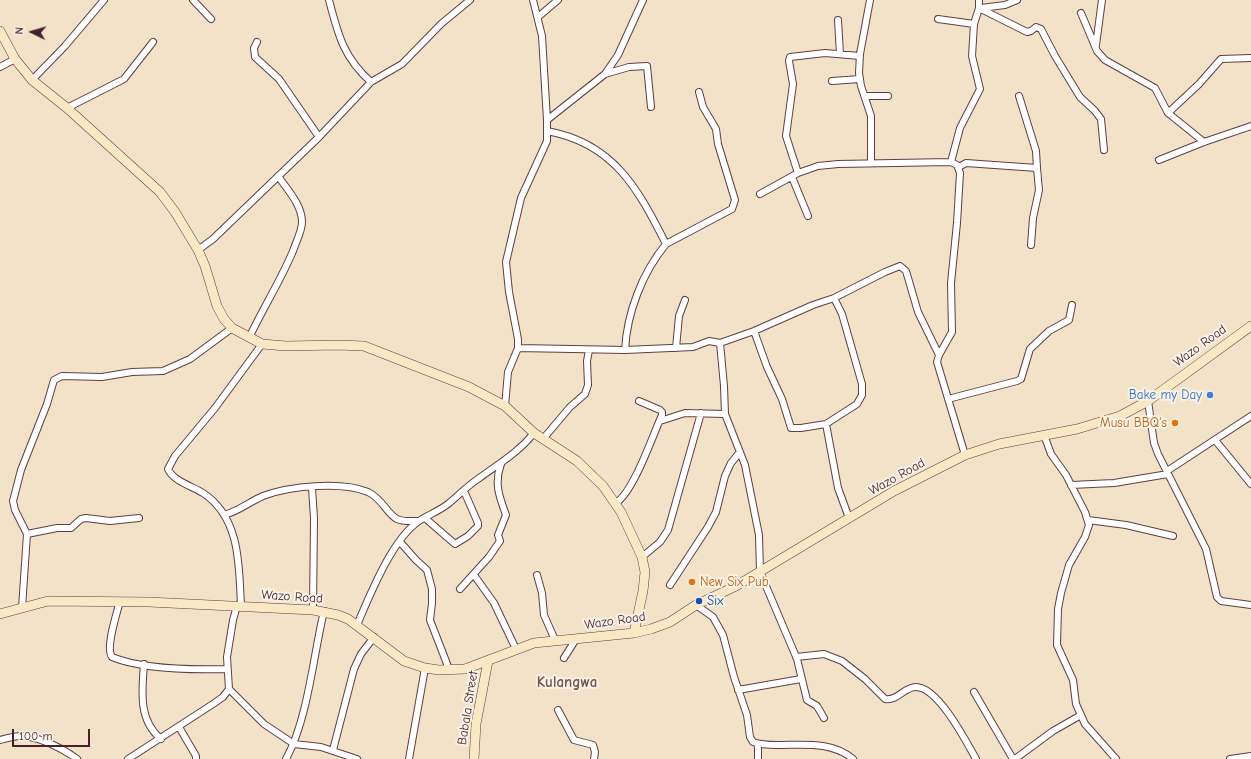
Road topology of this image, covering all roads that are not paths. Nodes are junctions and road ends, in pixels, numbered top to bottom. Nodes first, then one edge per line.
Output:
1 (104, 0) edge
2 (193, 0) edge
3 (328, 0) edge
4 (470, 0) edge
5 (533, 0) edge
6 (558, 0) edge
7 (643, 0) edge
8 (870, 0) edge
9 (979, 0) edge
10 (1017, 0) edge
11 (1102, 0) edge
12 (979, 8) junction
13 (1081, 13) dead end
14 (538, 17) junction
15 (211, 19) dead end
16 (938, 19) dead end
17 (838, 20) dead end
18 (974, 24) junction
19 (0, 31) edge
20 (153, 42) dead end
21 (257, 42) dead end
22 (1095, 47) junction
23 (840, 54) junction
24 (860, 56) junction
25 (15, 58) junction
26 (1251, 58) edge
27 (0, 68) edge
28 (605, 74) junction
29 (860, 79) junction
30 (32, 80) junction
31 (832, 81) dead end
32 (371, 82) junction
33 (699, 92) dead end
34 (865, 96) junction
35 (888, 96) dead end
36 (1019, 96) dead end
37 (650, 107) dead end
38 (67, 108) junction
39 (1168, 113) junction
40 (547, 120) junction
41 (1251, 126) edge
42 (547, 131) junction
43 (319, 137) junction
44 (1204, 142) junction
45 (1104, 150) dead end
46 (1159, 160) dead end
47 (951, 162) junction
48 (871, 163) junction
49 (959, 167) junction
50 (1037, 168) junction
51 (798, 173) junction
52 (278, 176) junction
53 (792, 177) junction
54 (760, 194) dead end
55 (808, 216) dead end
56 (666, 244) junction
57 (1031, 245) dead end
58 (198, 250) junction
59 (834, 298) junction
60 (685, 300) dead end
61 (1072, 304) dead end
62 (1251, 326) edge
63 (232, 328) junction
64 (754, 331) junction
65 (248, 338) junction
66 (720, 343) junction
67 (262, 344) junction
68 (518, 348) junction
69 (676, 348) junction
70 (589, 350) junction
71 (625, 350) junction
72 (939, 355) junction
73 (948, 399) junction
74 (1148, 401) junction
75 (639, 402) dead end
76 (505, 406) junction
77 (701, 413) junction
78 (725, 414) junction
79 (1251, 416) edge
80 (660, 421) junction
81 (826, 424) junction
82 (534, 433) junction
83 (1044, 435) junction
84 (543, 439) junction
85 (1215, 440) junction
86 (740, 452) junction
87 (965, 455) junction
88 (502, 464) junction
89 (1168, 472) junction
90 (1251, 484) edge
91 (1071, 485) junction
92 (312, 488) junction
93 (464, 490) junction
94 (616, 503) junction
95 (224, 515) junction
96 (139, 518) dead end
97 (425, 518) junction
98 (848, 518) junction
99 (1088, 520) junction
100 (418, 521) junction
101 (27, 534) junction
102 (1173, 536) dead end
103 (400, 542) junction
104 (642, 557) junction
105 (760, 572) junction
106 (474, 575) junction
107 (537, 575) dead end
108 (670, 585) dead end
109 (460, 589) dead end
110 (120, 601) junction
111 (696, 605) junction
112 (1251, 605) edge
113 (239, 606) junction
114 (22, 608) junction
115 (313, 610) junction
116 (324, 611) junction
117 (0, 614) edge
118 (357, 625) junction
119 (634, 633) junction
120 (374, 637) junction
121 (576, 639) junction
122 (555, 640) junction
123 (516, 649) junction
124 (796, 657) junction
125 (564, 658) dead end
126 (488, 661) junction
127 (144, 664) junction
128 (425, 668) junction
129 (227, 669) junction
130 (449, 669) junction
131 (801, 678) junction
132 (229, 689) junction
133 (738, 690) junction
134 (974, 692) dead end
135 (558, 710) dead end
136 (1081, 715) junction
137 (824, 718) dead end
138 (179, 727) junction
139 (161, 739) junction
140 (0, 740) edge
141 (294, 744) junction
142 (758, 744) junction
143 (333, 750) junction
144 (1251, 756) edge
145 (77, 759) edge
146 (129, 759) edge
147 (196, 759) edge
148 (286, 759) edge
149 (356, 759) edge
150 (409, 759) edge
151 (474, 759) edge
152 (594, 759) edge
153 (758, 759) edge
154 (853, 759) edge
155 (976, 759) edge
156 (1014, 759) edge
157 (1116, 759) edge
158 (1230, 759) edge

1 - 30 street
2 - 15 street
3 - 32 street
4 - 32 street
5 - 14 street
6 - 14 street
7 - 28 street
8 - 24 street
9 - 12 street
10 - 12 street
11 - 22 street
12 - 18 street
12 - 45 street
13 - 22 street
14 - 40 street
16 - 18 street
17 - 23 street
18 - 47 street
19 - 25 main road
20 - 38 street
21 - 43 street
22 - 39 street
23 - 24 street
23 - 51 street
24 - 29 street
25 - 27 street
25 - 30 main road
26 - 39 street
28 - 37 street
28 - 40 street
29 - 31 street
29 - 34 street
30 - 38 main road
32 - 43 street
33 - 56 street
34 - 35 street
34 - 48 street
36 - 50 street
38 - 58 main road
39 - 44 street
40 - 42 street
41 - 44 street
42 - 56 street
42 - 68 street
43 - 52 street
44 - 46 street
47 - 48 street
47 - 49 street
48 - 51 street
49 - 50 street
49 - 72 street
50 - 57 street
51 - 53 street
52 - 58 street
52 - 65 street
53 - 54 street
53 - 55 street
56 - 71 street
58 - 63 main road
59 - 64 street
59 - 72 street
59 - 81 street
60 - 69 street
61 - 73 street
62 - 74 main road, Wazo Road
63 - 65 main road
63 - 101 street
64 - 66 street
64 - 81 street
65 - 67 main road
66 - 69 street
66 - 78 street
67 - 76 main road
67 - 95 street
68 - 70 street
68 - 76 street
69 - 71 street
70 - 71 street
70 - 84 street
72 - 73 street
73 - 87 street
74 - 83 main road, Wazo Road
74 - 89 street
75 - 80 street
76 - 82 main road
77 - 78 street
77 - 80 street
77 - 104 street
78 - 86 street
79 - 85 street
80 - 94 street
81 - 98 street
82 - 84 main road
82 - 88 street
83 - 87 main road, Wazo Road
83 - 91 street
84 - 94 main road
85 - 89 street
85 - 90 street
86 - 105 street
86 - 108 street
87 - 98 main road, Wazo Road
88 - 93 street
88 - 106 street
89 - 91 street
89 - 112 street
91 - 99 street
92 - 95 street
92 - 100 street
92 - 115 street
93 - 97 street
93 - 97 street
94 - 104 main road
95 - 113 street
96 - 101 street
97 - 100 street
98 - 105 main road, Wazo Road
99 - 102 street
99 - 136 street
100 - 103 street
101 - 114 street
103 - 118 street
103 - 130 street
104 - 119 main road
105 - 111 main road, Wazo Road
105 - 124 street
106 - 109 street
106 - 123 street
107 - 122 street
110 - 113 main road, Wazo Road
110 - 114 main road, Wazo Road
110 - 127 street
111 - 119 main road, Wazo Road
111 - 133 street
113 - 115 main road, Wazo Road
113 - 129 street
114 - 117 main road, Wazo Road
115 - 116 main road, Wazo Road
116 - 118 main road, Wazo Road
116 - 141 street
118 - 120 main road, Wazo Road
119 - 121 main road, Wazo Road
120 - 128 main road, Wazo Road
120 - 143 street
121 - 122 main road, Wazo Road
121 - 125 street
122 - 123 main road, Wazo Road
123 - 126 main road, Wazo Road
124 - 131 street
124 - 155 street
126 - 130 main road, Wazo Road
126 - 151 main road, Babala Street
127 - 129 street
127 - 139 street
128 - 130 main road, Wazo Road
128 - 150 street
129 - 132 street
131 - 133 street
131 - 137 street
132 - 138 street
132 - 141 street
133 - 142 street
134 - 156 street
135 - 152 street
136 - 156 street
136 - 157 street
138 - 139 street
138 - 147 street
139 - 146 street
140 - 145 street
141 - 143 street
141 - 148 street
142 - 153 street
142 - 154 street
143 - 149 street
144 - 158 street

